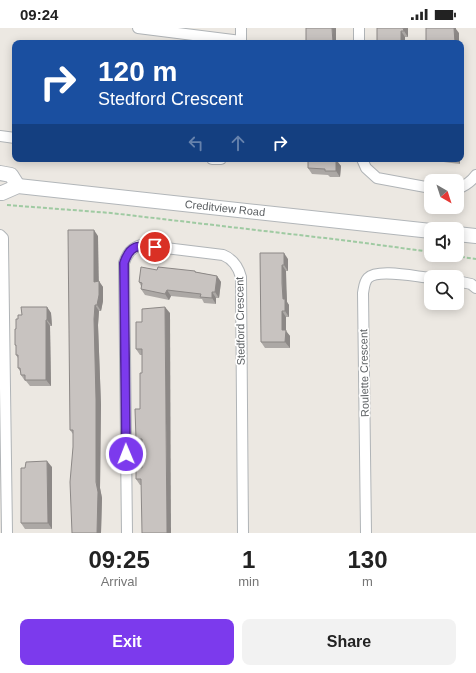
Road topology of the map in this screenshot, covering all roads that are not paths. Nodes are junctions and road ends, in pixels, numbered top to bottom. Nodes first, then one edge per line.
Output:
1 (138, 28) edge
2 (241, 28) edge
3 (359, 28) edge
4 (226, 40) edge
5 (241, 40) edge
6 (359, 40) edge
7 (0, 136) edge
8 (12, 138) edge
9 (363, 162) edge
10 (0, 173) edge
11 (476, 175) edge
12 (18, 186) junction
13 (464, 186) edge
14 (424, 187) edge
15 (3, 199) edge
16 (424, 230) edge
17 (0, 235) edge
18 (464, 235) edge
19 (476, 236) edge
20 (424, 277) edge
21 (464, 282) edge
22 (476, 288) edge
23 (2, 336) edge
24 (3, 460) edge
25 (7, 533) edge
26 (127, 533) edge
27 (243, 533) edge
28 (366, 533) edge

1 - 4 street
2 - 5 street
3 - 6 street
7 - 8 street
9 - 14 street
10 - 12 main road
11 - 13 street
12 - 15 main road, Creditview Road
12 - 16 main road, Creditview Road
17 - 23 street
18 - 19 main road
20 - 28 street, Roulette Crescent
21 - 22 street
23 - 24 street
24 - 25 street
26 - 27 street, Stedford Crescent

